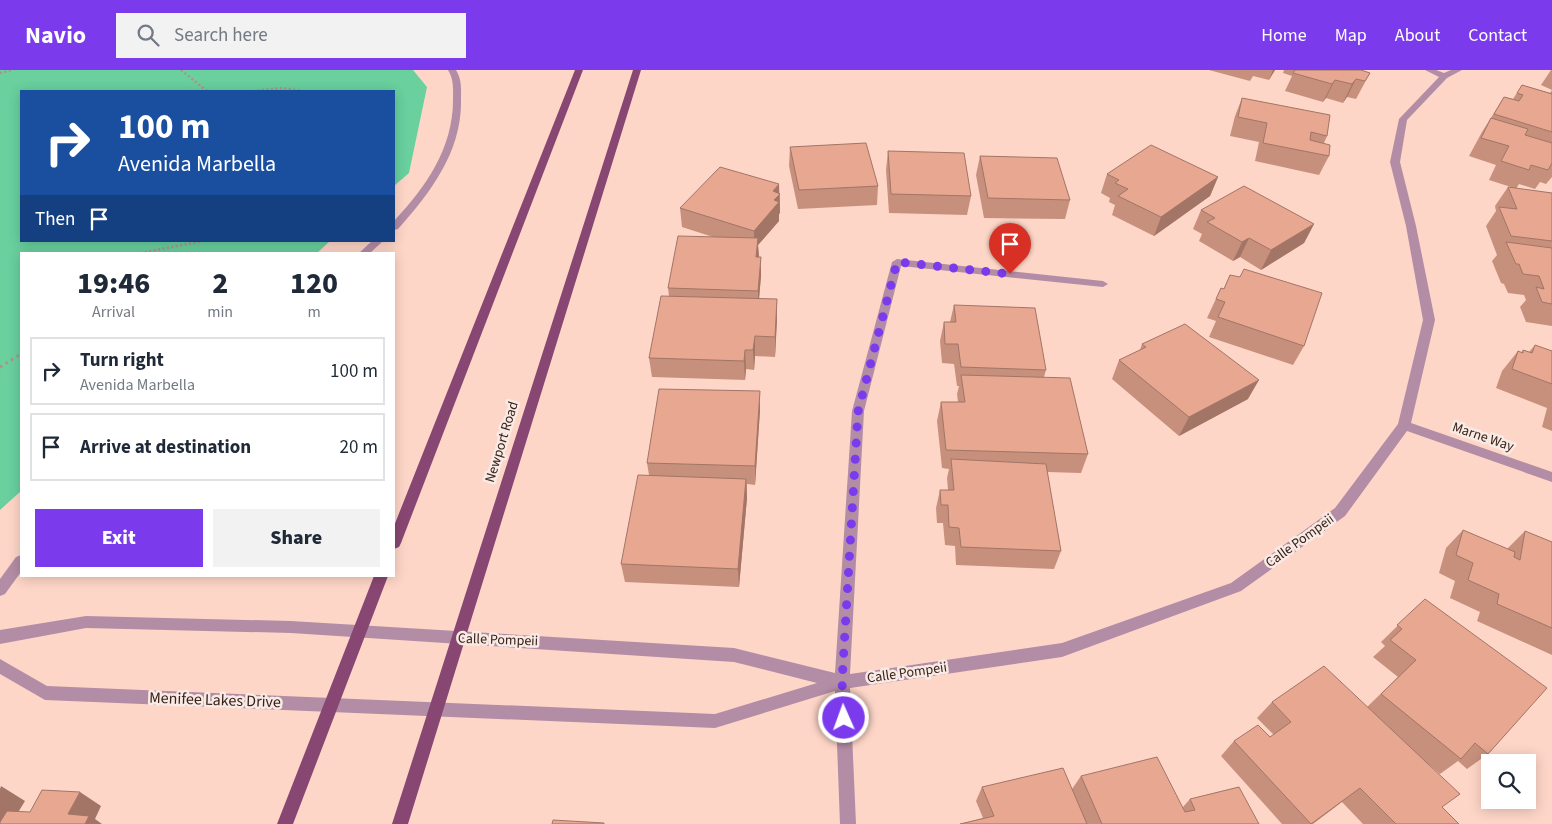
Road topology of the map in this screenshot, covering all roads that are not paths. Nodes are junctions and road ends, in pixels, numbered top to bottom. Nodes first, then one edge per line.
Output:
1 (452, 70) edge
2 (579, 70) edge
3 (636, 70) edge
4 (1429, 70) edge
5 (1458, 70) edge
6 (1444, 76) junction
7 (395, 226) edge
8 (377, 242) edge
9 (365, 252) edge
10 (1103, 284) dead end
11 (1404, 425) junction
12 (1552, 478) edge
13 (395, 540) edge
14 (20, 562) edge
15 (381, 577) edge
16 (0, 590) edge
17 (360, 632) junction
18 (0, 637) edge
19 (459, 638) junction
20 (0, 666) edge
21 (842, 682) junction
22 (331, 704) junction
23 (437, 709) junction
24 (284, 824) edge
25 (400, 824) edge
26 (848, 824) edge

1 - 7 street
2 - 13 main road
3 - 19 main road, Newport Road
4 - 6 street
5 - 6 street, Calle Pompeii
6 - 11 street, Calle Pompeii
8 - 9 street
10 - 21 street
11 - 12 street, Marne Way
11 - 21 street, Calle Pompeii
14 - 16 street
15 - 17 main road
17 - 18 street
17 - 19 street, Calle Pompeii
17 - 22 main road
19 - 21 street, Calle Pompeii
19 - 23 main road, Newport Road
20 - 22 street, Menifee Lakes Drive
21 - 23 street, Calle Pompeii
21 - 26 street
22 - 23 street, Menifee Lakes Drive
22 - 24 main road
23 - 25 main road, Newport Road

